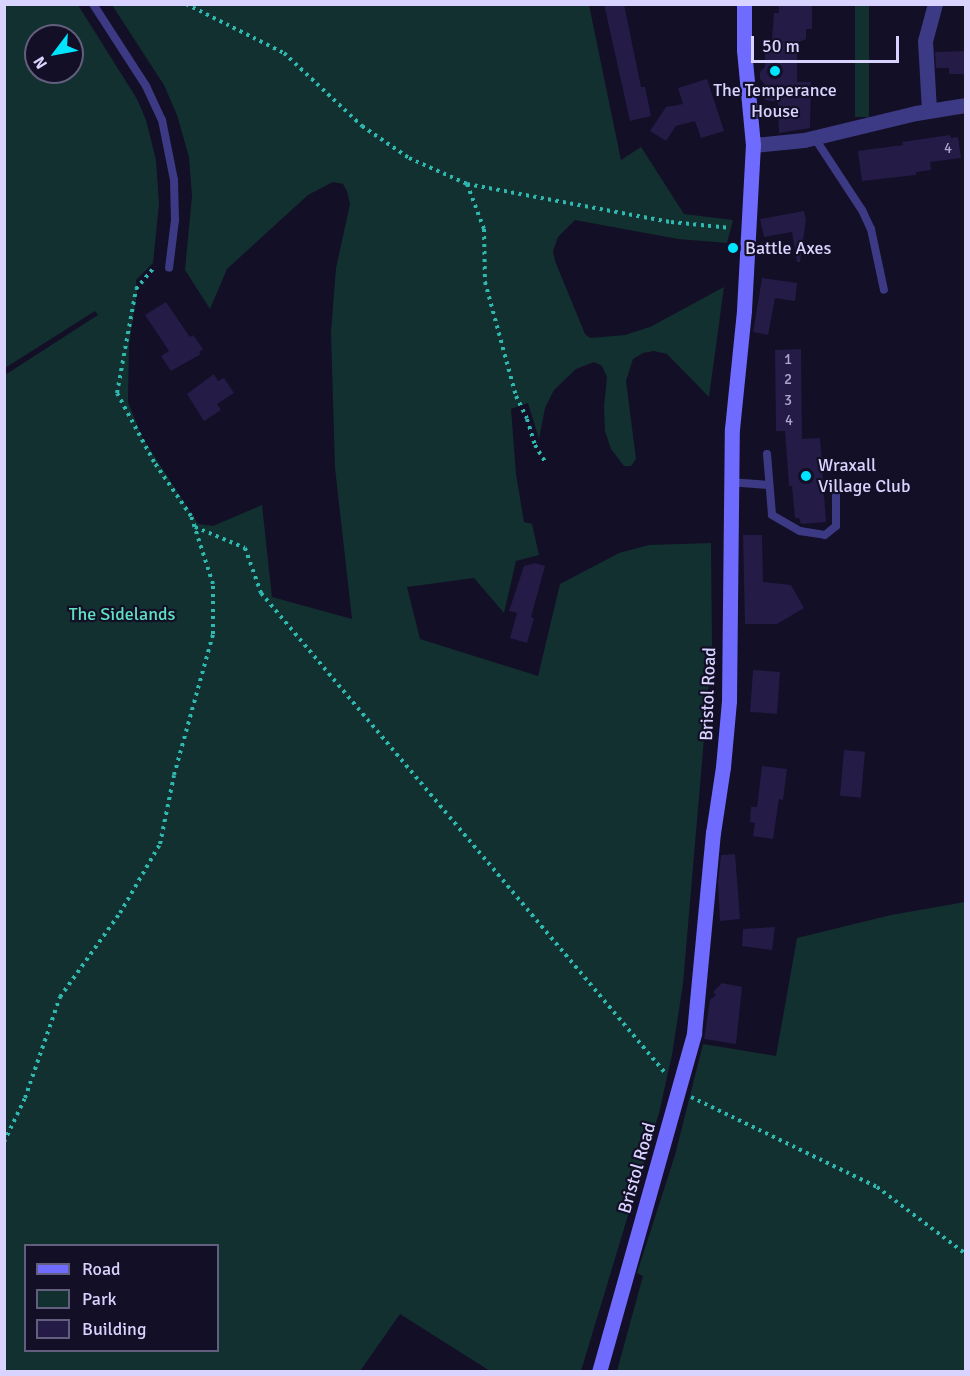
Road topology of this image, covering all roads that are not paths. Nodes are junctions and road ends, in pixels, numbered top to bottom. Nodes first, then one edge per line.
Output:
1 (93, 4) edge
2 (744, 4) edge
3 (935, 4) edge
4 (966, 105) edge
5 (929, 110) junction
6 (814, 137) junction
7 (753, 145) junction
8 (169, 268) dead end
9 (884, 290) dead end
10 (767, 454) dead end
11 (729, 482) junction
12 (769, 485) junction
13 (836, 486) dead end
14 (599, 1371) edge

1 - 8 lane
2 - 7 main road, Bristol Road
3 - 5 street
4 - 5 street
5 - 6 street
6 - 7 street
6 - 9 lane
7 - 11 main road, Bristol Road
10 - 12 lane
11 - 12 lane
11 - 14 main road, Bristol Road
12 - 13 lane

